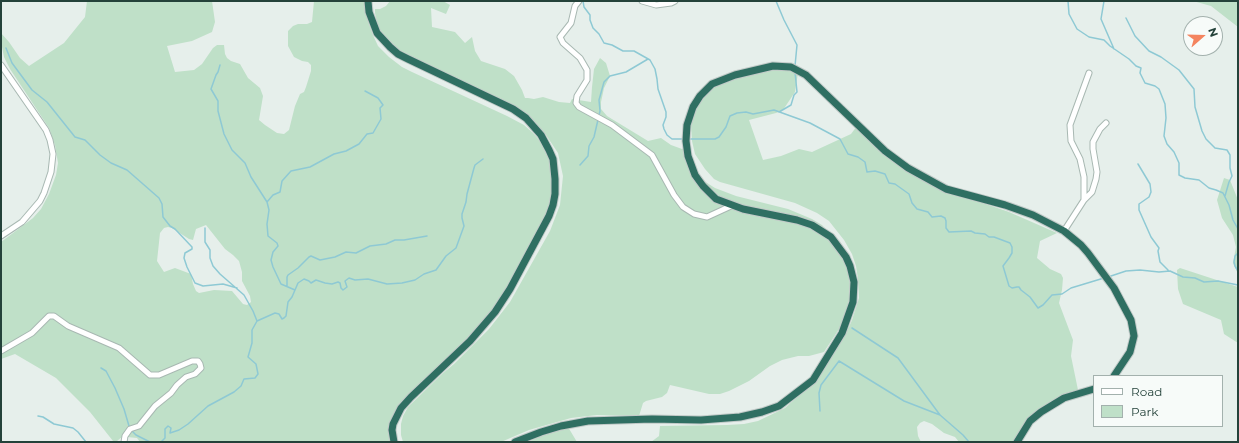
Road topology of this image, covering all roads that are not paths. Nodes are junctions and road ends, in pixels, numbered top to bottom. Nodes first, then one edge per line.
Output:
1 (368, 1) edge
2 (579, 1) edge
3 (642, 1) edge
4 (676, 1) edge
5 (1, 65) edge
6 (1089, 73) dead end
7 (1106, 123) dead end
8 (1084, 200) junction
9 (731, 206) junction
10 (1064, 231) junction
11 (1, 236) edge
12 (1, 351) edge
13 (1115, 375) edge
14 (1093, 389) edge
15 (124, 442) edge
16 (394, 442) edge
17 (515, 442) edge
18 (1017, 442) edge

1 - 16 highway
2 - 9 street
3 - 4 street
5 - 11 street
6 - 8 street
7 - 8 street
8 - 10 street
9 - 10 highway
9 - 17 highway
10 - 13 highway
12 - 15 street
14 - 18 highway

